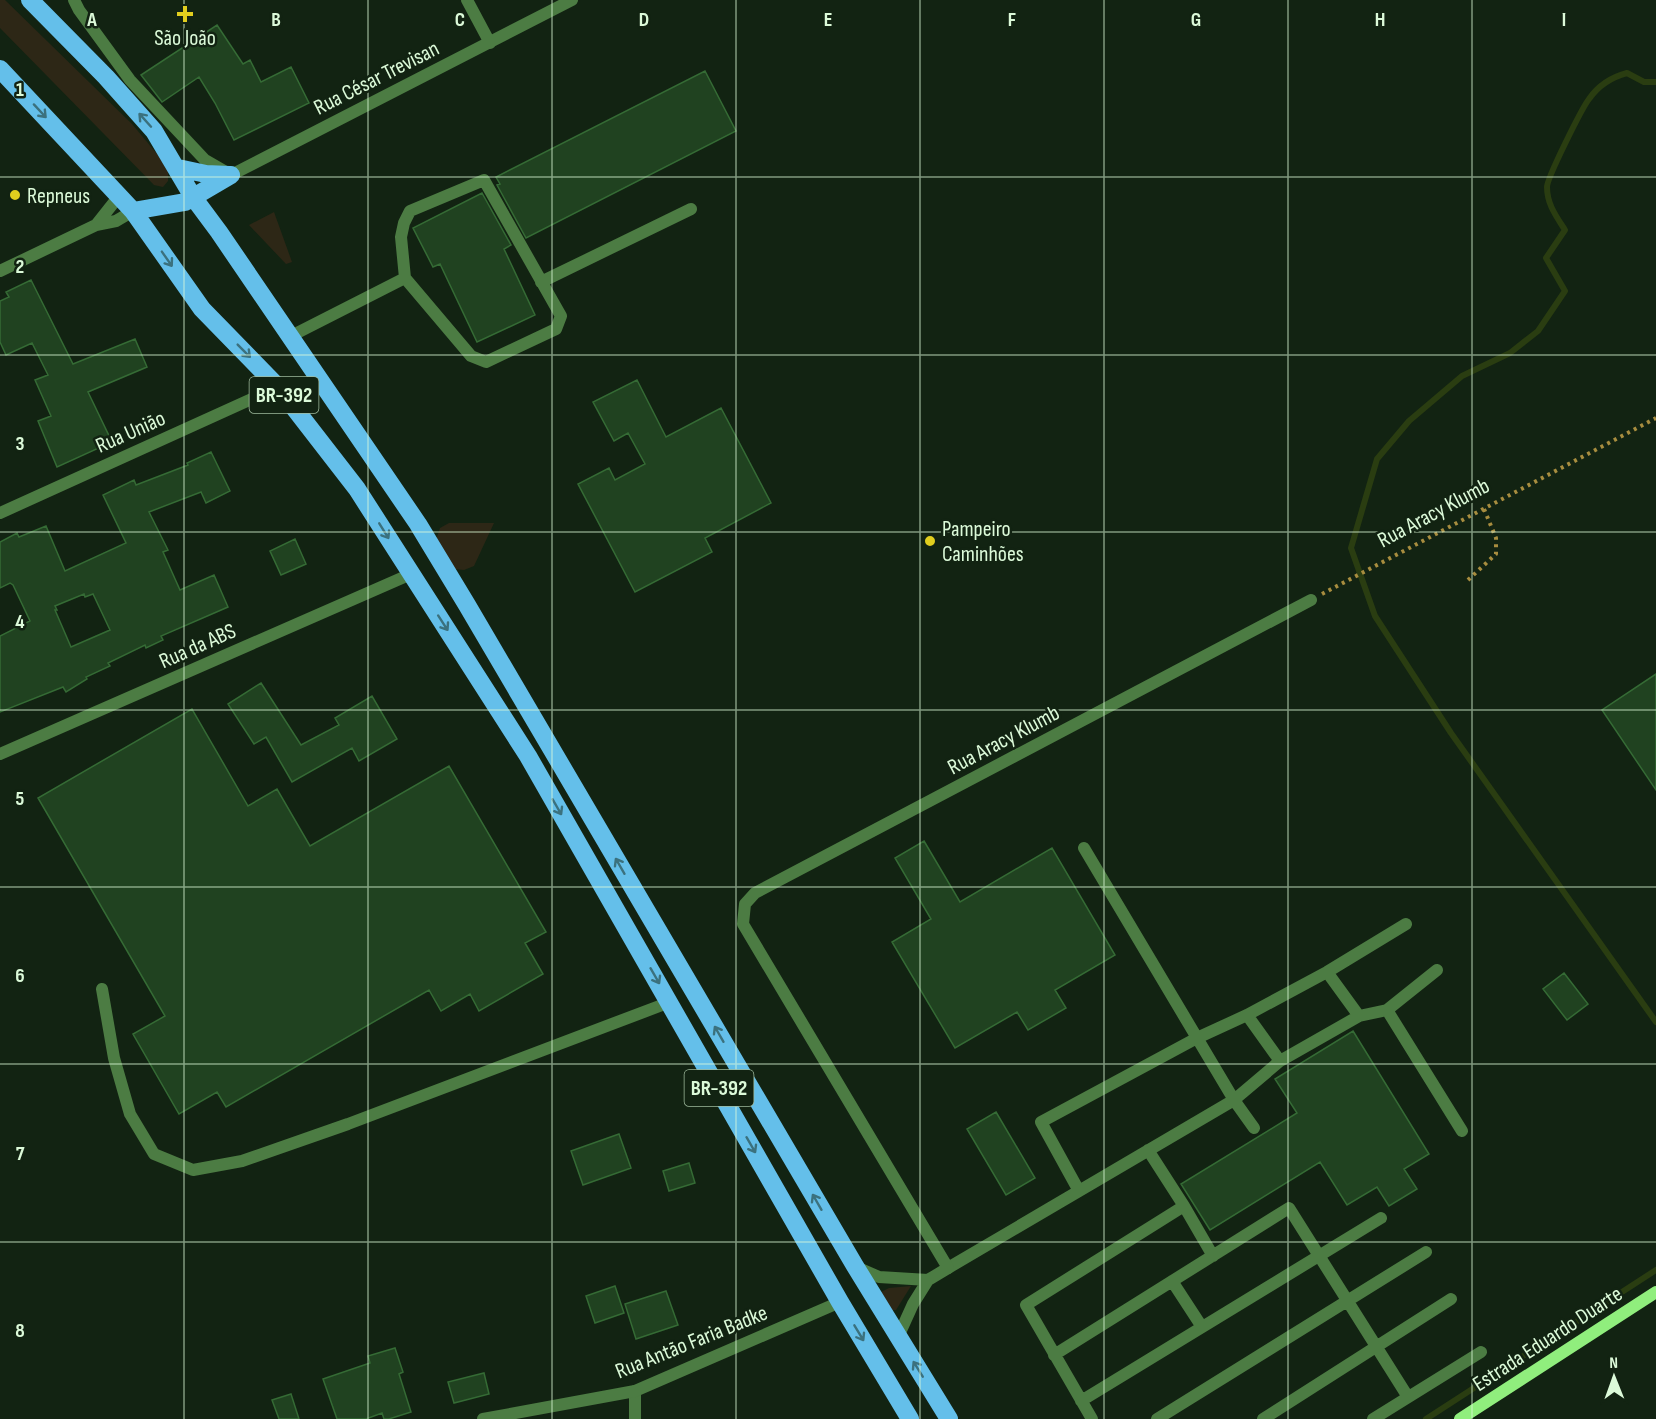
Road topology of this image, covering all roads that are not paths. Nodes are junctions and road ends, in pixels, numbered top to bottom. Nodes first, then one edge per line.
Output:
1 (30, 0) edge
2 (74, 0) edge
3 (467, 0) edge
4 (572, 0) edge
5 (490, 43) junction
6 (0, 69) edge
7 (178, 168) junction
8 (224, 179) junction
9 (119, 196) junction
10 (193, 197) junction
11 (163, 206) junction
12 (692, 209) dead end
13 (133, 211) junction
14 (96, 225) junction
15 (219, 232) junction
16 (0, 271) edge
17 (405, 278) junction
18 (541, 282) junction
19 (289, 337) junction
20 (278, 387) junction
21 (0, 513) edge
22 (411, 574) junction
23 (1311, 600) road end
24 (0, 754) edge
25 (1084, 848) dead end
26 (1406, 924) dead end
27 (1437, 970) dead end
28 (1327, 972) junction
29 (102, 989) dead end
30 (670, 1002) junction
31 (1387, 1010) junction
32 (1247, 1015) junction
33 (1359, 1016) junction
34 (1197, 1038) junction
35 (1280, 1061) junction
36 (1234, 1100) junction
37 (1254, 1128) dead end
38 (1462, 1131) dead end
39 (1148, 1150) junction
40 (1079, 1191) junction
41 (1184, 1206) junction
42 (1380, 1218) dead end
43 (1426, 1252) dead end
44 (1319, 1255) junction
45 (1213, 1256) junction
46 (855, 1266) junction
47 (948, 1268) junction
48 (928, 1280) junction
49 (1172, 1281) junction
50 (1656, 1292) edge
51 (1451, 1299) dead end
52 (1348, 1301) junction
53 (840, 1302) junction
54 (1202, 1327) junction
55 (898, 1337) junction
56 (1376, 1346) junction
57 (1481, 1352) dead end
58 (1054, 1355) junction
59 (635, 1391) junction
60 (1408, 1397) junction
61 (1081, 1401) junction
62 (634, 1418) edge
63 (483, 1419) edge
64 (910, 1419) edge
65 (949, 1419) edge
66 (1092, 1419) edge
67 (1157, 1419) edge
68 (1263, 1419) edge
69 (1373, 1419) edge
70 (1460, 1419) edge

7 -> 1 highway, BR-392
2 - 8 street
3 - 5 street
4 - 5 street, Rua César Trevisan
5 - 8 street, Rua César Trevisan
6 -> 9 highway, BR-392
7 - 8 highway
7 - 10 highway, BR-392
7 - 11 highway
8 - 10 highway
8 - 15 highway
9 - 13 highway, BR-392
9 - 14 street
10 - 11 highway
10 - 15 highway, BR-392
11 - 13 highway
12 - 18 street
13 - 14 street
13 -> 20 highway, BR-392
14 - 16 street
15 - 19 highway, BR-392
17 - 18 street
17 - 18 street
17 - 19 street
46 -> 19 highway, BR-392
20 - 21 street, Rua União
20 -> 22 highway, BR-392
22 - 24 street, Rua da ABS
22 -> 30 highway, BR-392
23 - 47 street, Rua Aracy Klumb
25 - 34 street
26 - 28 street
27 - 31 street
28 - 32 street
28 - 33 street
29 - 30 street
30 -> 53 highway, BR-392
31 - 33 street
31 - 38 street
32 - 34 street
32 - 35 street
33 - 35 street
34 - 36 street
34 - 40 street
35 - 36 street
36 - 37 street
36 - 39 street
39 - 40 street
39 - 41 street
40 - 47 street
41 - 45 street
41 - 58 street
42 - 44 street
43 - 52 street
44 - 45 street
44 - 52 street
44 - 54 street
45 - 49 street
46 - 48 street
46 - 55 highway, BR-392
47 - 48 street
48 - 55 street
49 - 54 street
49 - 58 street
50 - 70 street, Estrada Eduardo Duarte
51 - 56 street
52 - 56 street
52 - 67 street
53 - 59 street, Rua Antão Faria Badke
53 -> 64 highway, BR-392
54 - 61 street
65 -> 55 highway, BR-392
56 - 60 street
56 - 68 street
57 - 60 street
58 - 61 street
59 - 62 street
59 - 63 street, Rua Antão Faria Badke
60 - 69 street
61 - 66 street

